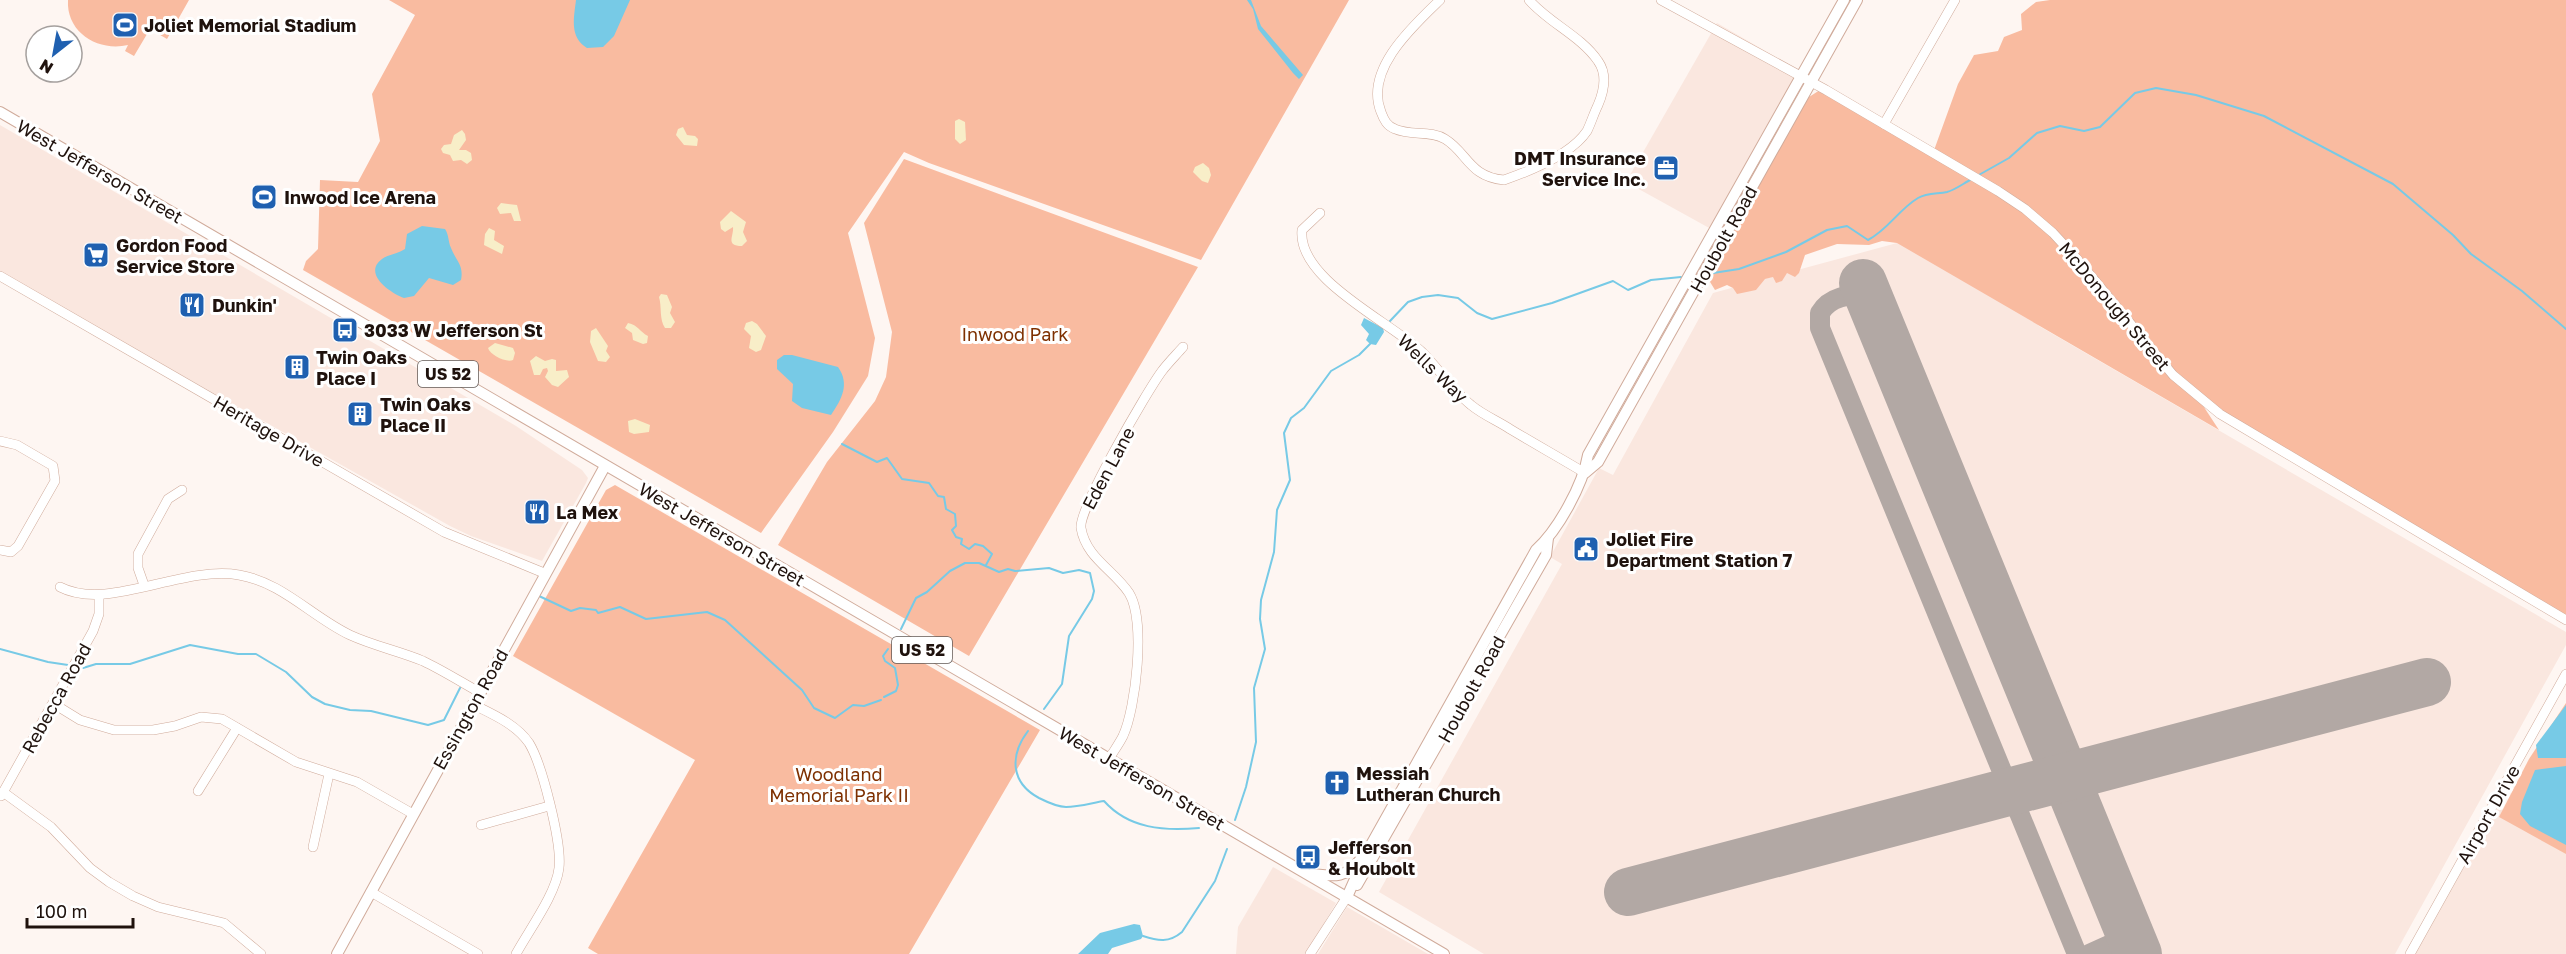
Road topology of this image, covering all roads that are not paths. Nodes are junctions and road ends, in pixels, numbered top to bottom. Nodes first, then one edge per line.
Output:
1 (1440, 0) edge
2 (1529, 0) edge
3 (1661, 0) edge
4 (1844, 0) edge
5 (1857, 0) edge
6 (1954, 0) edge
7 (1801, 76) junction
8 (1812, 81) junction
9 (0, 112) edge
10 (1884, 124) junction
11 (1320, 213) dead end
12 (0, 276) edge
13 (1183, 347) dead end
14 (0, 441) edge
15 (605, 466) junction
16 (1585, 473) junction
17 (182, 490) dead end
18 (1548, 538) junction
19 (0, 550) edge
20 (544, 573) junction
21 (144, 585) junction
22 (60, 587) dead end
23 (99, 596) junction
24 (2566, 620) edge
25 (2566, 674) edge
26 (479, 692) junction
27 (54, 704) junction
28 (472, 704) junction
29 (237, 728) junction
30 (1109, 759) junction
31 (329, 774) junction
32 (198, 791) dead end
33 (1, 795) edge
34 (549, 806) junction
35 (413, 814) junction
36 (481, 825) dead end
37 (313, 847) dead end
38 (1367, 852) junction
39 (1305, 873) junction
40 (371, 892) junction
41 (1347, 897) junction
42 (255, 952) edge
43 (337, 954) edge
44 (478, 954) edge
45 (516, 954) edge
46 (1311, 954) edge
47 (1444, 954) edge
48 (2410, 954) edge

1 - 2 street
3 - 7 street, McDonough Street
4 - 7 main road, Houbolt Road
5 - 8 main road, Houbolt Road
6 - 10 street
7 - 8 street, McDonough Street
7 - 16 main road, Houbolt Road
8 - 10 street, McDonough Street
8 - 16 main road, Houbolt Road
9 - 15 main road, West Jefferson Street / US 52
10 - 24 street, McDonough Street
11 - 16 street, Wells Way
12 - 20 street, Heritage Drive
13 - 30 street, Eden Lane
14 - 19 street
15 - 20 main road, Essington Road
15 - 30 main road, West Jefferson Street / US 52
16 - 18 main road, Houbolt Road
17 - 21 street
18 - 38 main road, Houbolt Road
18 - 41 main road, Houbolt Road
20 - 26 main road, Essington Road
21 - 23 street
21 - 26 street
22 - 23 street
23 - 27 street, Rebecca Road
25 - 48 street, Airport Drive
26 - 28 main road, Essington Road
27 - 29 street
27 - 33 street, Rebecca Road
28 - 34 street
28 - 35 main road, Essington Road
29 - 31 street
29 - 32 street
30 - 39 main road, West Jefferson Street / US 52
31 - 35 street
31 - 37 street
33 - 42 street
34 - 36 street
34 - 45 street
35 - 40 main road, Essington Road
38 - 39 main road
38 - 41 main road, Houbolt Road
39 - 41 main road, West Jefferson Street / US 52
40 - 43 main road, Essington Road
40 - 44 street
41 - 46 street, Houbolt Road
41 - 47 main road, West Jefferson Street / US 52

